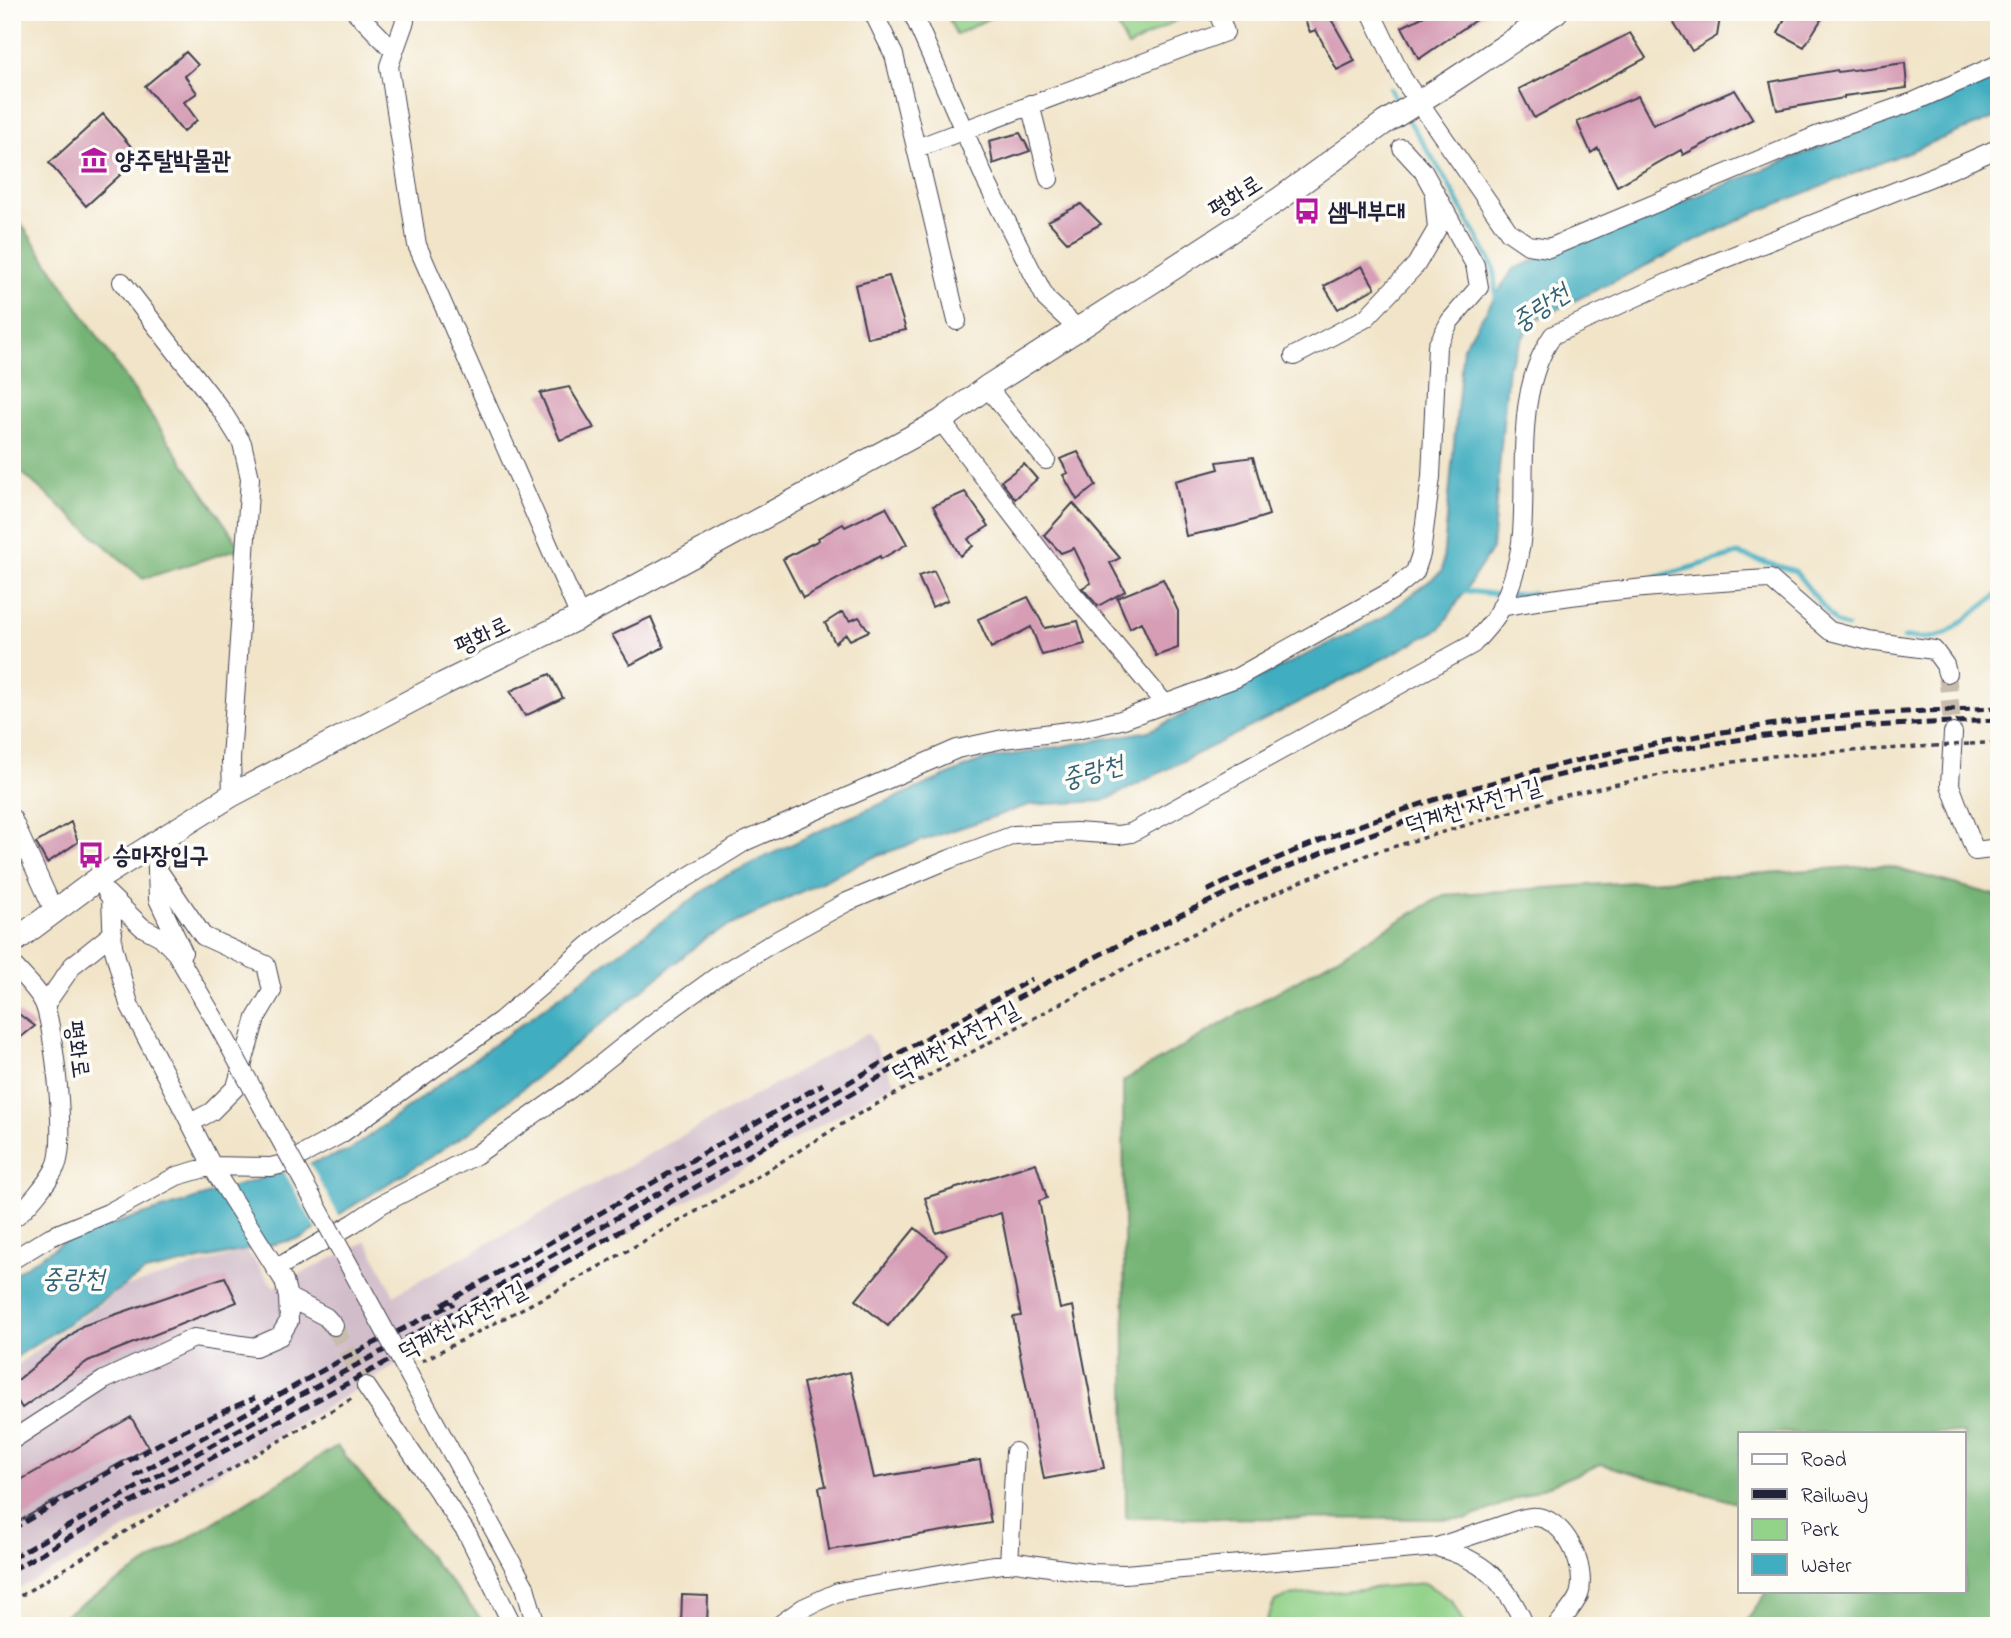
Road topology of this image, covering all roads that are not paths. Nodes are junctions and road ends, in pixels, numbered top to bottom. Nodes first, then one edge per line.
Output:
1 (356, 12) edge
2 (873, 12) edge
3 (912, 12) edge
4 (1217, 12) edge
5 (1371, 12) edge
6 (1556, 12) edge
7 (405, 21) dead end
8 (394, 51) junction
9 (1999, 64) edge
10 (1030, 104) junction
11 (1409, 109) junction
12 (962, 130) junction
13 (916, 148) junction
14 (1402, 148) dead end
15 (1999, 148) edge
16 (1049, 179) dead end
17 (1433, 190) junction
18 (122, 282) dead end
19 (957, 321) dead end
20 (1078, 329) junction
21 (1294, 356) dead end
22 (987, 387) junction
23 (941, 421) junction
24 (1046, 460) dead end
25 (1506, 597) junction
26 (580, 617) junction
27 (1947, 673) tunnel mouth
28 (1165, 704) junction
29 (1953, 733) tunnel mouth
30 (232, 795) junction
31 (12, 818) edge
32 (156, 844) junction
33 (1999, 848) edge
34 (158, 870) junction
35 (98, 879) junction
36 (111, 899) junction
37 (54, 911) junction
38 (113, 933) junction
39 (12, 943) edge
40 (12, 964) edge
41 (193, 978) junction
42 (45, 1004) junction
43 (190, 1123) junction
44 (214, 1170) junction
45 (12, 1219) edge
46 (12, 1260) edge
47 (273, 1265) junction
48 (288, 1297) junction
49 (334, 1326) tunnel mouth
50 (367, 1388) tunnel mouth
51 (12, 1440) edge
52 (1015, 1452) dead end
53 (1437, 1547) junction
54 (1009, 1563) junction
55 (513, 1626) edge
56 (536, 1626) edge
57 (778, 1626) edge
58 (1525, 1626) edge
59 (1557, 1626) edge

1 - 8 street
2 - 13 street
3 - 12 street
4 - 10 street
5 - 11 street
6 - 11 main road, 평화로
7 - 8 street
8 - 26 street
9 - 11 street
10 - 12 street
10 - 16 street
11 - 20 main road, 평화로
12 - 13 street
12 - 20 street
13 - 19 street
14 - 17 street
15 - 25 street
17 - 21 street
17 - 28 street
18 - 30 street
20 - 22 main road, 평화로
22 - 23 main road, 평화로
22 - 24 street
23 - 26 main road, 평화로
23 - 28 street
25 - 27 street
25 - 47 street
26 - 30 main road, 평화로
28 - 44 street
29 - 33 street
30 - 32 main road, 평화로
31 - 37 street
32 - 34 street
32 - 35 main road, 평화로
34 - 41 street
34 - 43 street
35 - 36 street
35 - 37 main road, 평화로
36 - 38 street
36 - 41 street
37 - 39 main road, 평화로
38 - 42 street
38 - 43 street
40 - 42 street, 평화로
41 - 56 street, bridge
42 - 45 street, 평화로
43 - 44 street
44 - 46 street
44 - 47 street
47 - 48 street
48 - 49 street
48 - 51 street
50 - 55 street
52 - 54 street
53 - 54 street
53 - 58 street
53 - 59 street
54 - 57 street

